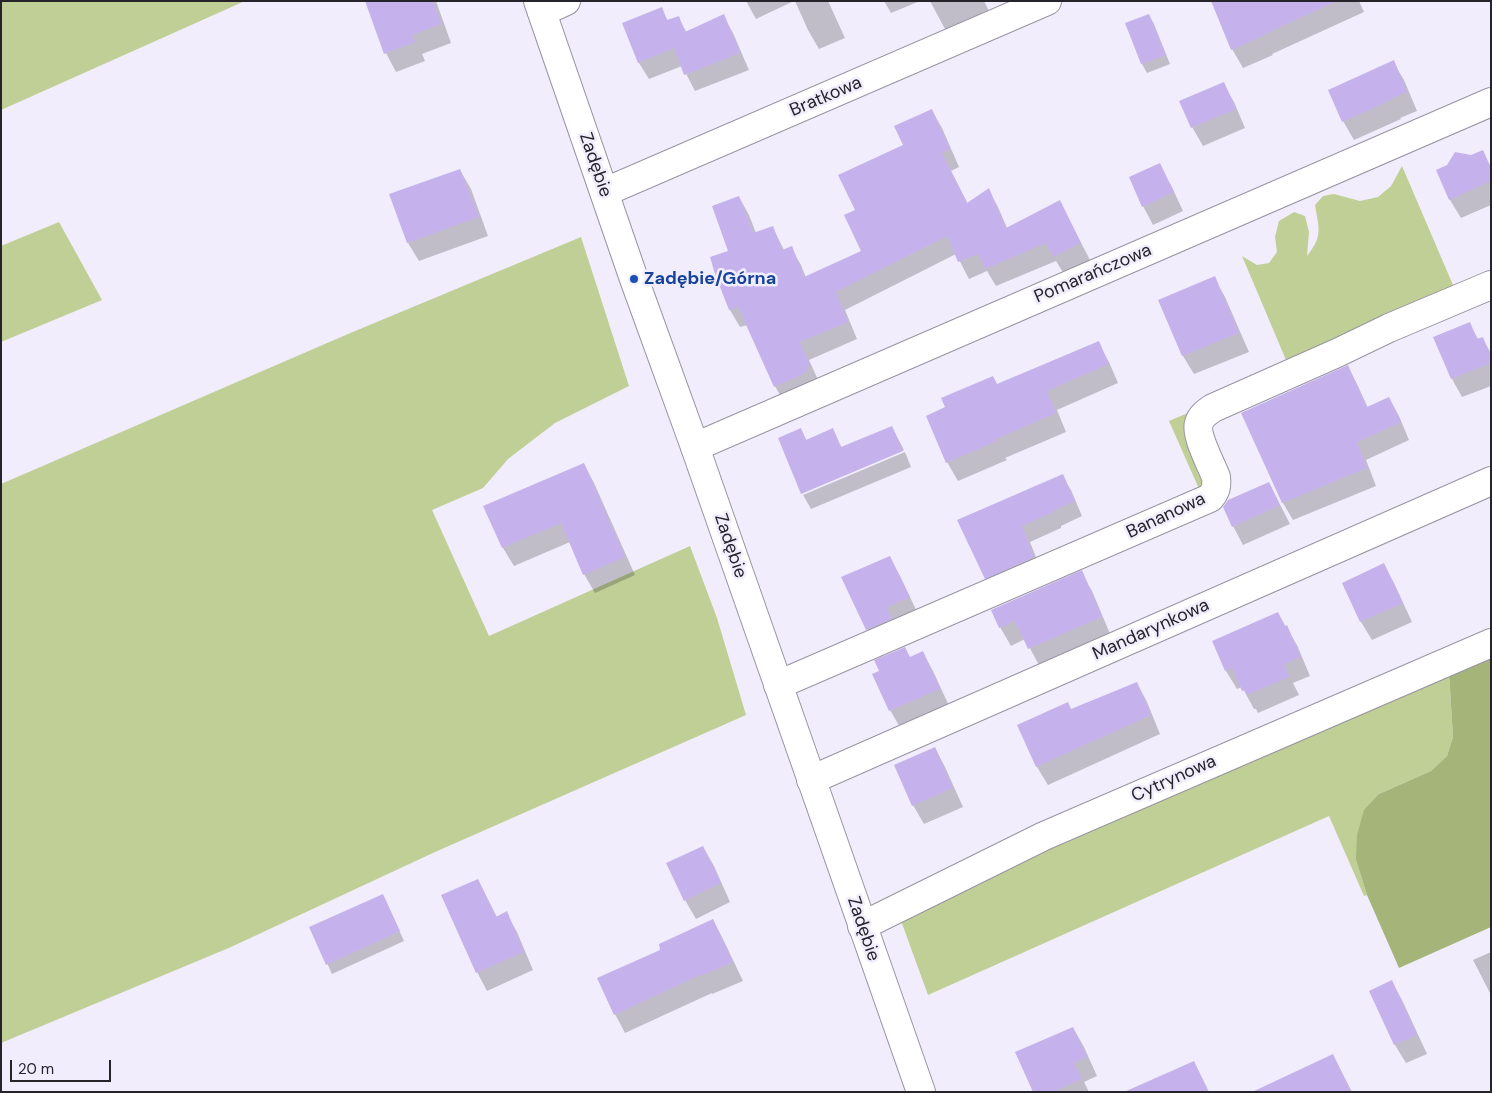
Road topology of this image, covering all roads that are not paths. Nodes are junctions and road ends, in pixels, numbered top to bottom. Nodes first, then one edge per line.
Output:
1 (1047, 1) edge
2 (548, 5) edge
3 (1491, 102) edge
4 (604, 192) junction
5 (1491, 285) edge
6 (695, 447) junction
7 (1491, 481) edge
8 (1491, 642) edge
9 (778, 684) junction
10 (811, 780) junction
11 (862, 926) junction
12 (921, 1092) edge

1 - 4 street, Bratkowa
2 - 4 street, Zadębie
3 - 6 street, Pomarańczowa
4 - 6 street, Zadębie
5 - 9 street, Bananowa
6 - 9 street, Zadębie
7 - 10 street, Mandarynkowa
8 - 11 street, Cytrynowa
9 - 10 street, Zadębie
10 - 11 street, Zadębie
11 - 12 street, Zadębie

